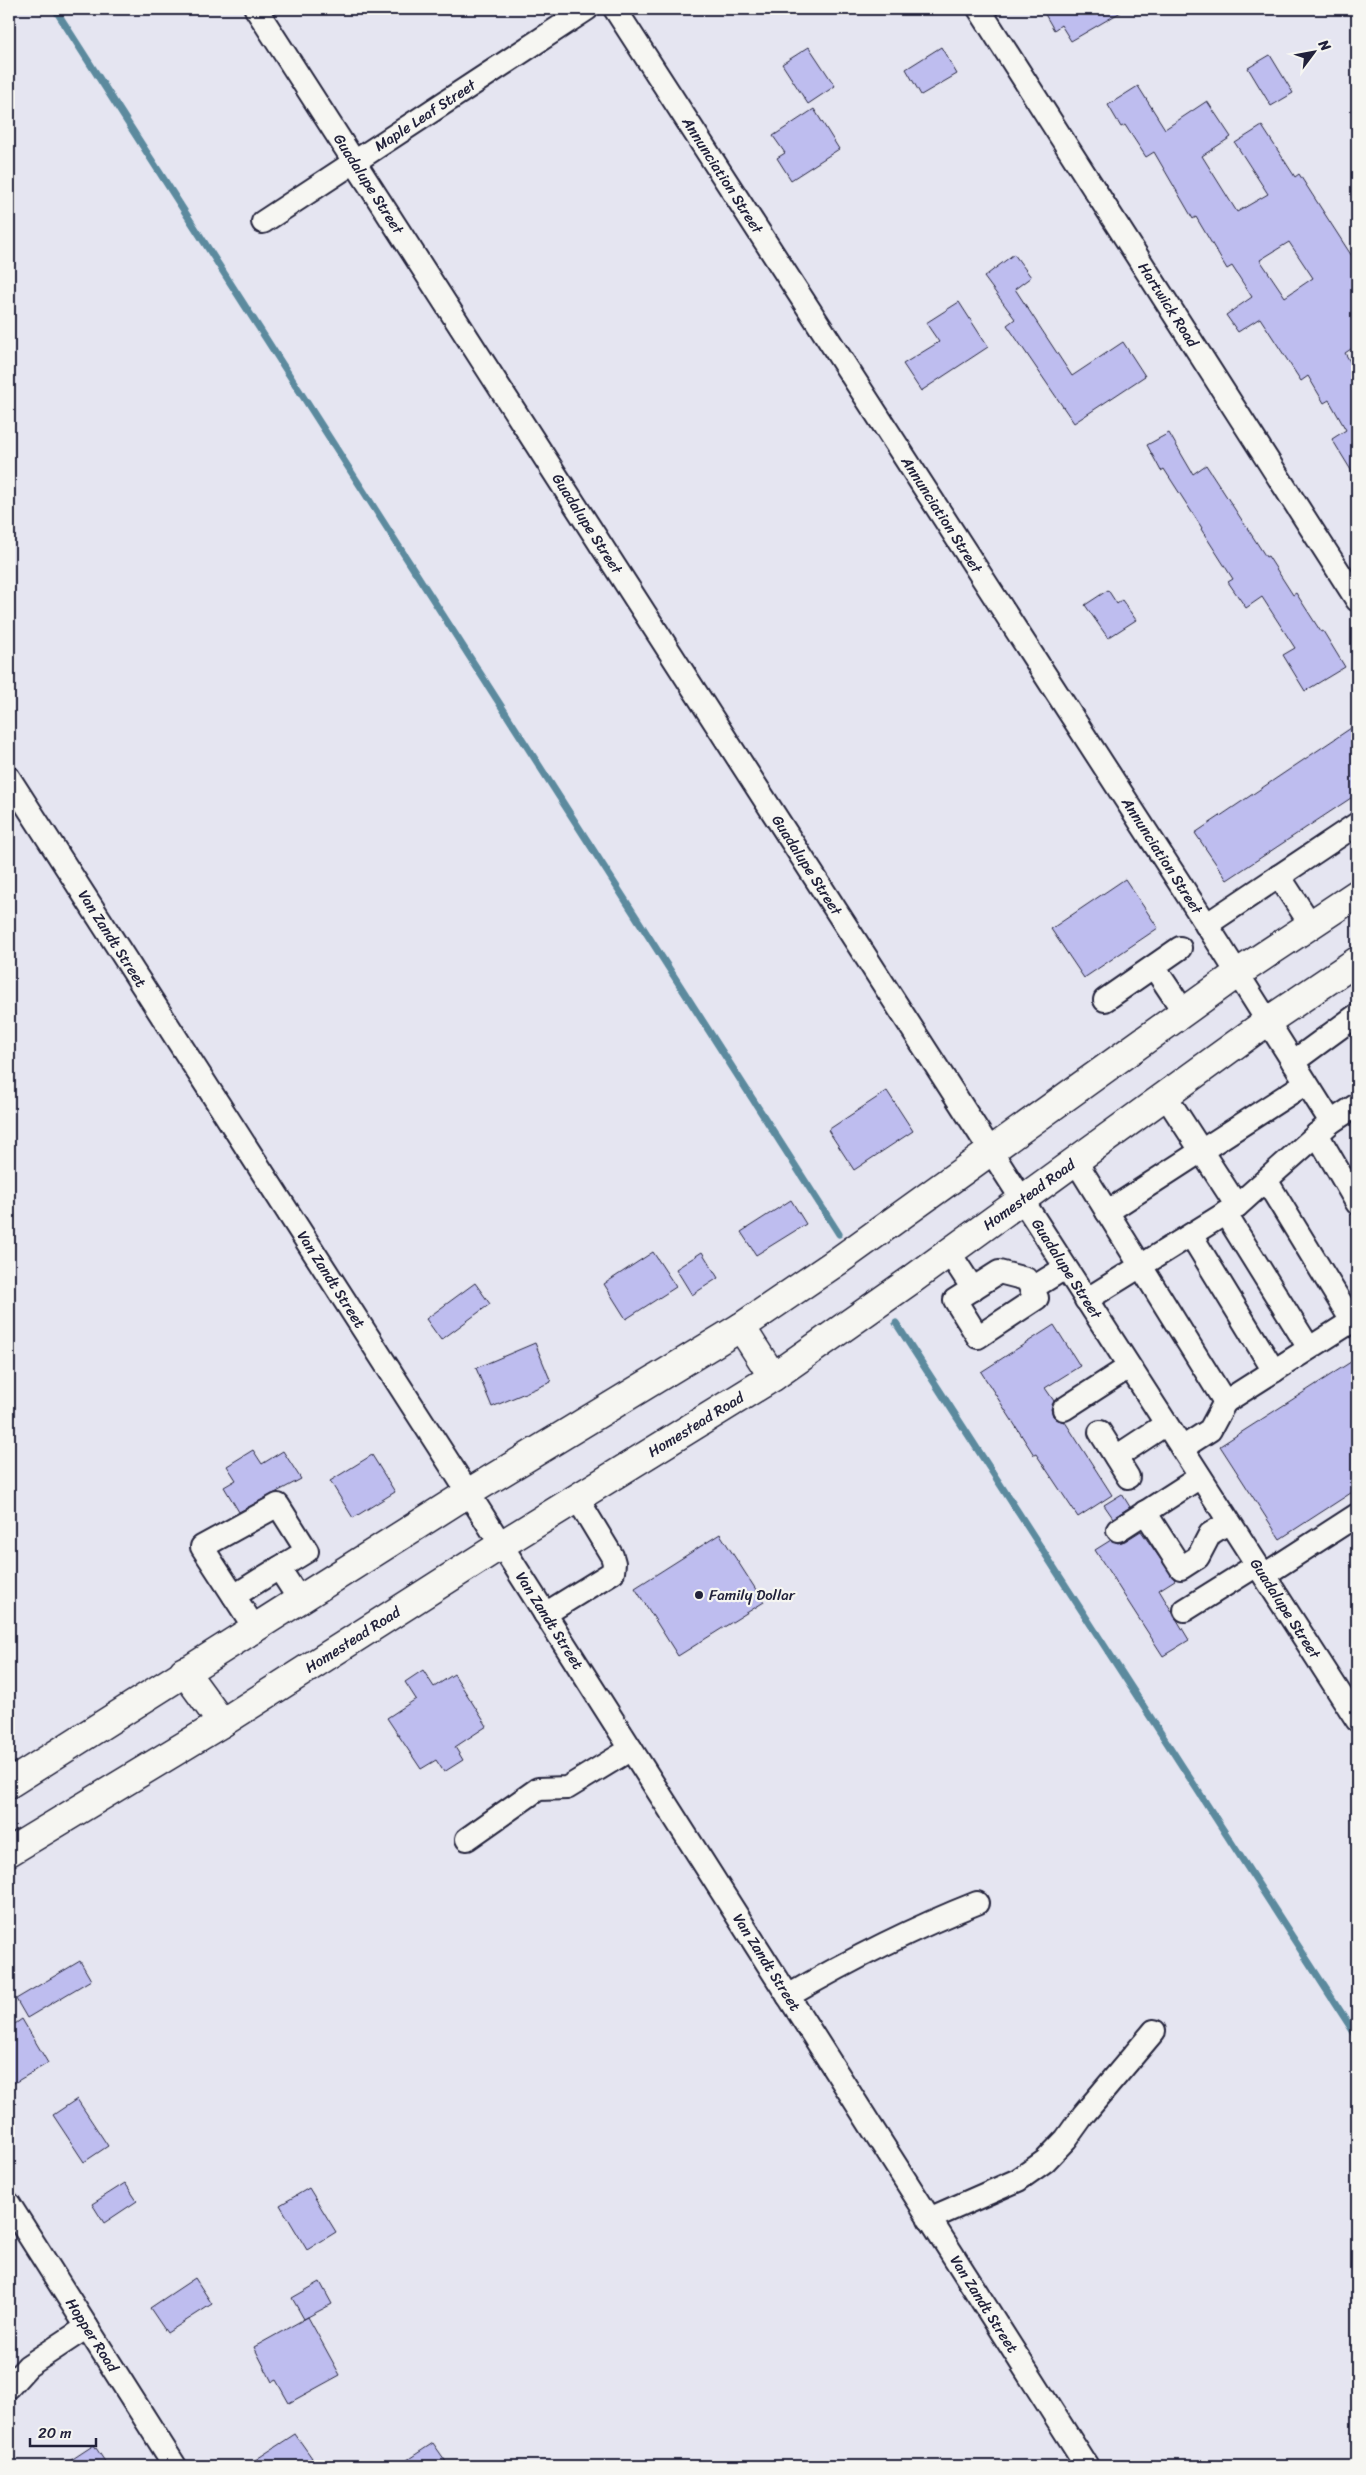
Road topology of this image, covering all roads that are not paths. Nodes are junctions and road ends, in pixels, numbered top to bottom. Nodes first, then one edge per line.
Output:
1 (256, 9) edge
2 (587, 9) edge
3 (615, 9) edge
4 (979, 9) edge
5 (355, 161) junction
6 (263, 222) dead end
7 (1357, 600) edge
8 (9, 778) edge
9 (1357, 824) edge
10 (1279, 876) junction
11 (1357, 894) edge
12 (1206, 924) junction
13 (1311, 925) junction
14 (1180, 948) dead end
15 (1357, 963) edge
16 (1154, 966) junction
17 (1238, 973) junction
18 (1105, 1000) dead end
19 (1184, 1012) junction
20 (1357, 1015) edge
21 (1268, 1021) junction
22 (1294, 1062) junction
23 (1306, 1083) junction
24 (1166, 1095) junction
25 (1357, 1105) edge
26 (1324, 1128) junction
27 (1202, 1150) junction
28 (991, 1151) junction
29 (1075, 1160) junction
30 (1266, 1180) junction
31 (1021, 1199) junction
32 (1357, 1203) edge
33 (1231, 1210) junction
34 (1107, 1212) junction
35 (1191, 1235) junction
36 (949, 1252) junction
37 (1141, 1266) junction
38 (1065, 1268) junction
39 (973, 1288) junction
40 (1031, 1289) junction
41 (1086, 1300) junction
42 (1354, 1320) edge
43 (741, 1327) junction
44 (1309, 1348) junction
45 (1129, 1367) junction
46 (1274, 1371) junction
47 (773, 1377) junction
48 (1225, 1402) junction
49 (1064, 1409) dead end
50 (1166, 1424) junction
51 (1100, 1432) dead end
52 (1182, 1448) junction
53 (1116, 1457) junction
54 (1128, 1477) dead end
55 (1200, 1477) junction
56 (468, 1493) junction
57 (577, 1498) junction
58 (1145, 1512) junction
59 (1357, 1515) edge
60 (1229, 1522) junction
61 (1118, 1530) dead end
62 (501, 1545) junction
63 (279, 1568) junction
64 (1260, 1570) junction
65 (234, 1596) junction
66 (299, 1600) junction
67 (1185, 1610) dead end
68 (545, 1614) junction
69 (254, 1628) junction
70 (184, 1671) junction
71 (1355, 1710) edge
72 (222, 1723) junction
73 (631, 1749) junction
74 (9, 1784) edge
75 (467, 1839) dead end
76 (9, 1852) edge
77 (977, 1903) dead end
78 (788, 1996) junction
79 (1154, 2030) dead end
80 (9, 2204) edge
81 (929, 2219) junction
82 (87, 2327) junction
83 (9, 2387) edge
84 (175, 2466) edge
85 (1087, 2466) edge

1 - 5 street, Guadalupe Street
2 - 5 street, Maple Leaf Street
3 - 12 street, Annunciation Street
4 - 7 street, Hartwick Road
5 - 6 street, Maple Leaf Street
5 - 28 street, Guadalupe Street
8 - 56 street, Van Zandt Street
9 - 10 street
10 - 12 street
10 - 13 street
11 - 13 main road
12 - 17 street, Annunciation Street
13 - 17 main road
14 - 16 street
15 - 21 main road, Homestead Road
16 - 18 street
16 - 19 street
17 - 19 main road
17 - 21 street, Annunciation Street
19 - 28 main road
20 - 22 street
21 - 22 street, Annunciation Street
21 - 24 main road, Homestead Road
22 - 23 street, Annunciation Street
23 - 26 street, Annunciation Street
23 - 27 street
24 - 27 street
24 - 29 main road, Homestead Road
25 - 26 street
26 - 30 street
26 - 32 street, Annunciation Street
27 - 33 street
27 - 34 street
28 - 31 street, Guadalupe Street
28 - 43 main road
29 - 31 main road, Homestead Road
29 - 34 street
30 - 33 street
30 - 42 street
31 - 36 main road, Homestead Road
31 - 38 street, Guadalupe Street
33 - 35 street
33 - 44 street
34 - 37 street
35 - 37 street
35 - 46 street
36 - 39 street
36 - 47 main road, Homestead Road
37 - 41 street
37 - 48 street
38 - 40 street
38 - 41 street, Guadalupe Street
39 - 40 street
39 - 40 street
41 - 45 street, Guadalupe Street
42 - 44 street
43 - 47 main road
43 - 56 main road
44 - 46 street
45 - 49 street
45 - 50 street, Guadalupe Street
46 - 48 street
47 - 57 main road, Homestead Road
48 - 52 street
50 - 52 street, Guadalupe Street
50 - 53 street
51 - 53 street
52 - 55 street, Guadalupe Street
53 - 54 street
55 - 58 street
55 - 60 street, Guadalupe Street
56 - 62 street, Van Zandt Street
56 - 66 main road
57 - 62 main road, Homestead Road
57 - 68 street
58 - 60 street
58 - 61 street
59 - 64 street
60 - 64 street, Guadalupe Street
62 - 68 street, Van Zandt Street
62 - 72 main road, Homestead Road
63 - 65 street
63 - 65 street
63 - 66 street
64 - 67 street
64 - 71 street, Guadalupe Street
65 - 69 street
66 - 69 main road
68 - 73 street, Van Zandt Street
69 - 70 main road
70 - 72 main road
70 - 74 main road
72 - 76 main road, Homestead Road
73 - 75 street
73 - 78 street, Van Zandt Street
77 - 78 street
78 - 81 street, Van Zandt Street
79 - 81 street
80 - 82 street, Hopper Road
81 - 85 street, Van Zandt Street
82 - 83 street
82 - 84 street, Hopper Road

